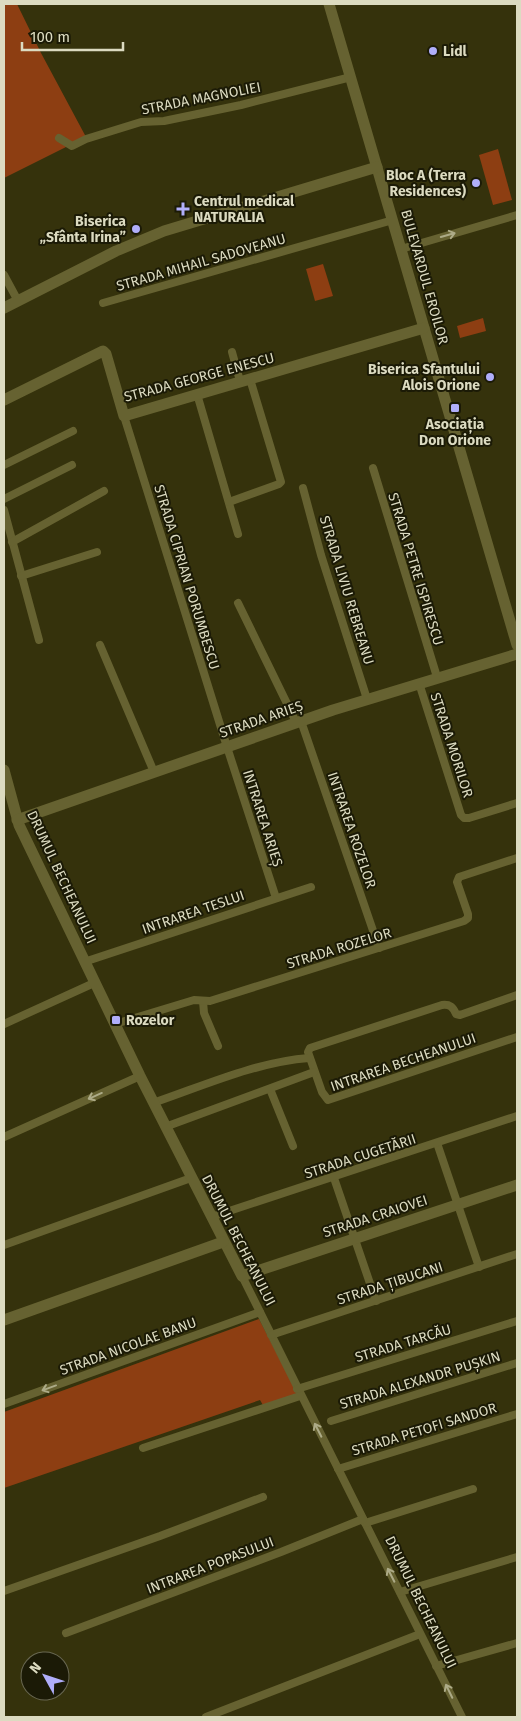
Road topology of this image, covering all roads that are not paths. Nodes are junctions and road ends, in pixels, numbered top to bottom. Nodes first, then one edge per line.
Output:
1 (330, 4) edge
2 (351, 77) junction
3 (59, 138) dead end
4 (377, 167) junction
5 (517, 215) edge
6 (393, 220) junction
7 (401, 249) junction
8 (4, 274) edge
9 (18, 301) junction
10 (103, 303) dead end
11 (4, 308) edge
12 (424, 328) junction
13 (232, 352) dead end
14 (245, 380) junction
15 (197, 394) junction
16 (4, 400) edge
17 (124, 416) junction
18 (73, 431) dead end
19 (4, 465) edge
20 (72, 465) dead end
21 (373, 468) dead end
22 (303, 488) dead end
23 (104, 491) dead end
24 (4, 500) edge
25 (229, 502) junction
26 (4, 510) edge
27 (238, 534) dead end
28 (12, 542) junction
29 (97, 552) dead end
30 (21, 576) junction
31 (238, 603) dead end
32 (39, 640) dead end
33 (100, 644) dead end
34 (517, 646) edge
35 (517, 654) edge
36 (437, 677) junction
37 (419, 683) junction
38 (367, 699) junction
39 (299, 722) junction
40 (226, 747) junction
41 (4, 770) edge
42 (154, 772) junction
43 (6, 785) edge
44 (517, 803) edge
45 (17, 820) junction
46 (517, 858) edge
47 (311, 887) dead end
48 (276, 898) junction
49 (379, 948) junction
50 (84, 962) junction
51 (94, 983) junction
52 (517, 996) edge
53 (203, 1001) junction
54 (4, 1024) edge
55 (115, 1024) junction
56 (517, 1037) edge
57 (218, 1046) dead end
58 (309, 1058) junction
59 (314, 1072) junction
60 (140, 1076) junction
61 (270, 1089) junction
62 (153, 1103) junction
63 (517, 1116) edge
64 (165, 1128) junction
65 (4, 1136) edge
66 (437, 1143) junction
67 (293, 1146) dead end
68 (191, 1178) junction
69 (334, 1178) junction
70 (517, 1185) edge
71 (457, 1205) junction
72 (211, 1218) junction
73 (355, 1239) junction
74 (223, 1242) junction
75 (4, 1246) edge
76 (517, 1254) edge
77 (478, 1268) junction
78 (242, 1276) junction
79 (376, 1300) junction
80 (260, 1312) junction
81 (4, 1320) edge
82 (517, 1321) edge
83 (271, 1335) junction
84 (517, 1363) edge
85 (299, 1392) junction
86 (4, 1404) edge
87 (517, 1414) edge
88 (331, 1421) dead end
89 (143, 1448) dead end
90 (338, 1469) junction
91 (473, 1489) dead end
92 (263, 1497) dead end
93 (364, 1521) junction
94 (517, 1557) edge
95 (4, 1591) edge
96 (400, 1592) junction
97 (66, 1633) dead end
98 (420, 1634) junction
99 (517, 1642) edge
100 (436, 1666) junction
101 (206, 1717) edge
102 (462, 1717) edge

1 - 2 street, BULEVARDUL EROILOR
2 - 3 street, STRADA MAGNOLIEI
2 - 4 street, BULEVARDUL EROILOR
4 - 6 street, BULEVARDUL EROILOR
4 - 9 street
7 -> 5 street
6 - 7 street, BULEVARDUL EROILOR
6 - 10 street, STRADA MIHAIL SADOVEANU
7 - 12 street, BULEVARDUL EROILOR
8 - 9 street
9 - 11 street
12 - 14 street, STRADA GEORGE ENESCU
12 - 34 street, BULEVARDUL EROILOR
13 - 14 street
14 - 15 street, STRADA GEORGE ENESCU
14 - 25 street
15 - 17 street, STRADA GEORGE ENESCU
15 - 25 street
16 - 17 street, STRADA GEORGE ENESCU
17 - 40 street, STRADA CIPRIAN PORUMBESCU
18 - 19 street
20 - 24 street
21 - 36 street, STRADA PETRE ISPIRESCU
22 - 38 street, STRADA LIVIU REBREANU
23 - 28 street
25 - 27 street
26 - 28 street
28 - 30 street
29 - 30 street
30 - 32 street
31 - 39 street, INTRAREA ROZELOR
33 - 42 street
35 - 36 street, STRADA ARIEȘ
36 - 37 street, STRADA ARIEȘ
37 - 38 street, STRADA ARIEȘ
37 - 44 street, STRADA MORILOR
38 - 39 street, STRADA ARIEȘ
39 - 40 street, STRADA ARIEȘ
39 - 49 street, INTRAREA ROZELOR
40 - 42 street, STRADA ARIEȘ
40 - 48 street, INTRAREA ARIEȘ
41 - 43 street, DRUMUL BECHEANULUI
42 - 45 street, STRADA ARIEȘ
43 - 45 street, DRUMUL BECHEANULUI
45 - 50 street, DRUMUL BECHEANULUI
46 - 49 street, STRADA ROZELOR
47 - 48 street, INTRAREA TESLUI
48 - 50 street, INTRAREA TESLUI
49 - 53 street, STRADA ROZELOR
50 - 51 street, DRUMUL BECHEANULUI
51 - 54 street
51 - 55 street, DRUMUL BECHEANULUI
52 - 58 street
53 - 55 street, STRADA ROZELOR
53 - 57 street
55 - 60 street, DRUMUL BECHEANULUI
56 - 59 street, INTRAREA BECHEANULUI
58 - 59 street, INTRAREA BECHEANULUI
58 - 62 street
59 - 61 street, INTRAREA BECHEANULUI
60 - 62 street, DRUMUL BECHEANULUI
60 -> 65 street
61 - 64 street, INTRAREA BECHEANULUI
61 - 67 street
62 - 64 street, DRUMUL BECHEANULUI
63 - 66 street, STRADA CUGETĂRII
64 - 68 street, DRUMUL BECHEANULUI
66 - 69 street, STRADA CUGETĂRII
66 - 71 street
68 - 72 street, DRUMUL BECHEANULUI
68 - 75 street
69 - 72 street, STRADA CUGETĂRII
69 - 73 street
70 - 71 street, STRADA CRAIOVEI
71 - 73 street, STRADA CRAIOVEI
71 - 77 street
72 - 74 street, DRUMUL BECHEANULUI
73 - 78 street, STRADA CRAIOVEI
73 - 79 street
74 - 78 street, DRUMUL BECHEANULUI
74 - 81 street
76 - 77 street, STRADA ȚIBUCANI
77 - 79 street, STRADA ȚIBUCANI
78 - 80 street, DRUMUL BECHEANULUI
79 - 83 street, STRADA ȚIBUCANI
80 - 83 street, DRUMUL BECHEANULUI
80 -> 86 street, STRADA NICOLAE BANU
82 - 85 street, STRADA TARCĂU
83 - 85 street, DRUMUL BECHEANULUI
84 - 88 street, STRADA ALEXANDR PUȘKIN
85 - 89 street, STRADA TARCĂU
90 -> 85 street, DRUMUL BECHEANULUI
87 - 90 street, STRADA PETOFI SANDOR
90 - 93 street, DRUMUL BECHEANULUI
91 - 93 street, INTRAREA POPASULUI
92 - 95 street
96 -> 93 street, DRUMUL BECHEANULUI
93 - 97 street, INTRAREA POPASULUI
94 - 96 street
96 - 98 street, DRUMUL BECHEANULUI
98 - 100 street, DRUMUL BECHEANULUI
98 - 101 street
99 - 100 street
102 -> 100 street, DRUMUL BECHEANULUI

